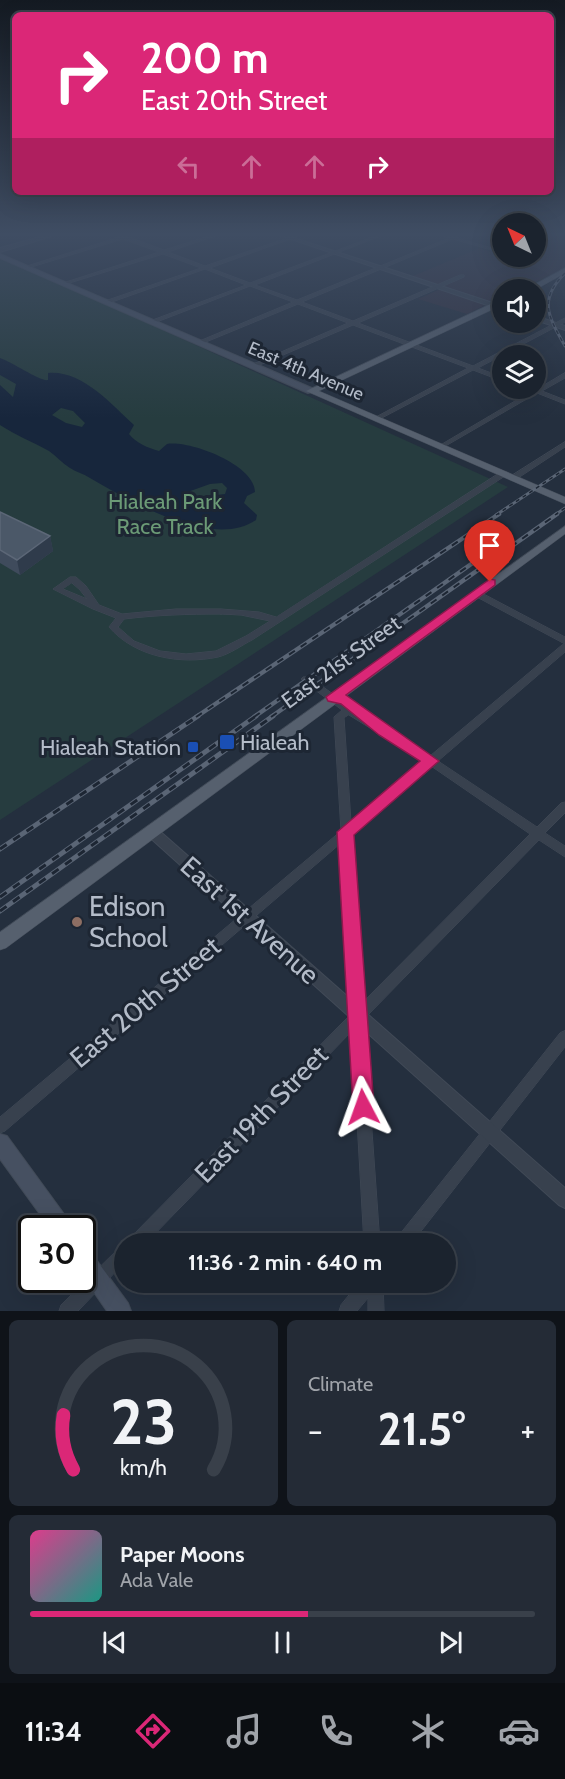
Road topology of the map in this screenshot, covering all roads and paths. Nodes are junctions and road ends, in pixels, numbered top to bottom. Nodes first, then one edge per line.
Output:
1 (93, 296) edge
2 (124, 296) edge
3 (219, 296) edge
4 (282, 296) edge
5 (311, 296) edge
6 (417, 296) edge
7 (469, 296) edge
8 (107, 302) junction
9 (297, 302) junction
10 (492, 303) edge
11 (492, 310) edge
12 (565, 320) edge
13 (152, 322) junction
14 (546, 322) edge
15 (353, 323) junction
16 (556, 325) junction
17 (565, 328) edge
18 (200, 343) junction
19 (414, 346) junction
20 (253, 366) junction
21 (473, 368) junction
22 (492, 375) edge
23 (565, 375) edge
24 (546, 384) edge
25 (315, 393) junction
26 (546, 395) edge
27 (518, 399) edge
28 (565, 402) edge
29 (375, 419) junction
30 (565, 444) edge
31 (440, 447) junction
32 (508, 476) junction
33 (565, 501) edge
34 (565, 529) edge
35 (476, 593) junction
36 (96, 607) dead end
37 (121, 617) junction
38 (273, 620) junction
39 (565, 641) edge
40 (565, 647) edge
41 (306, 679) dead end
42 (333, 697) junction
43 (348, 711) junction
44 (385, 731) junction
45 (431, 761) junction
46 (565, 806) edge
47 (151, 831) junction
48 (345, 832) junction
49 (538, 834) junction
50 (565, 852) edge
51 (247, 916) junction
52 (0, 942) edge
53 (357, 1016) junction
54 (565, 1037) edge
55 (0, 1126) edge
56 (490, 1131) junction
57 (0, 1143) edge
58 (565, 1199) edge
59 (53, 1215) edge
60 (145, 1233) edge
61 (371, 1233) edge
62 (410, 1233) edge
63 (114, 1263) edge
64 (96, 1275) edge
65 (99, 1279) junction
66 (361, 1293) edge
67 (375, 1293) edge
68 (67, 1311) edge
69 (120, 1311) edge
70 (346, 1311) edge
71 (376, 1311) edge

1 - 8 main road, East 4th Avenue
2 - 8 street
3 - 13 street
4 - 9 street
5 - 9 street
6 - 15 street
7 - 10 street
8 - 13 main road, East 4th Avenue
9 - 15 street
9 - 18 street
11 - 19 main road
12 - 16 street
13 - 18 main road, East 4th Avenue
14 - 16 street
15 - 19 street
15 - 20 street
16 - 17 street
16 - 21 street
18 - 20 main road, East 4th Avenue
19 - 21 street
19 - 25 main road
20 - 25 main road, East 4th Avenue
21 - 22 street
21 - 29 street
23 - 24 street
25 - 29 main road, East 4th Avenue
26 - 28 street
27 - 31 street
29 - 31 main road, East 4th Avenue
30 - 32 street
31 - 32 main road, East 4th Avenue
32 - 33 main road, East 4th Avenue
32 - 38 street
34 - 35 main road, East 21st Street
35 - 39 street
35 - 42 main road, East 21st Street
36 - 37 street
37 - 38 street
37 - 38 street
40 - 45 street, East 20th Street
41 - 42 street
42 - 43 street
42 - 44 street
42 - 47 main road, East 21st Street
43 - 44 street
43 - 48 street
44 - 45 street
45 - 48 street, East 20th Street
45 - 49 street
46 - 49 street, East 19th Street
47 - 51 street, East 1st Avenue
47 - 52 main road, East 21st Street
48 - 51 street, East 20th Street
48 - 53 street
49 - 50 street
49 - 53 street, East 19th Street
51 - 53 street, East 1st Avenue
51 - 55 street, East 20th Street
53 - 56 street, East 1st Avenue
53 - 60 street, East 19th Street
53 - 61 street
54 - 56 street
56 - 58 street, East 1st Avenue
56 - 62 street
57 - 59 main road
63 - 65 street
64 - 65 main road
65 - 68 street
65 - 69 main road
66 - 70 street
67 - 71 street

